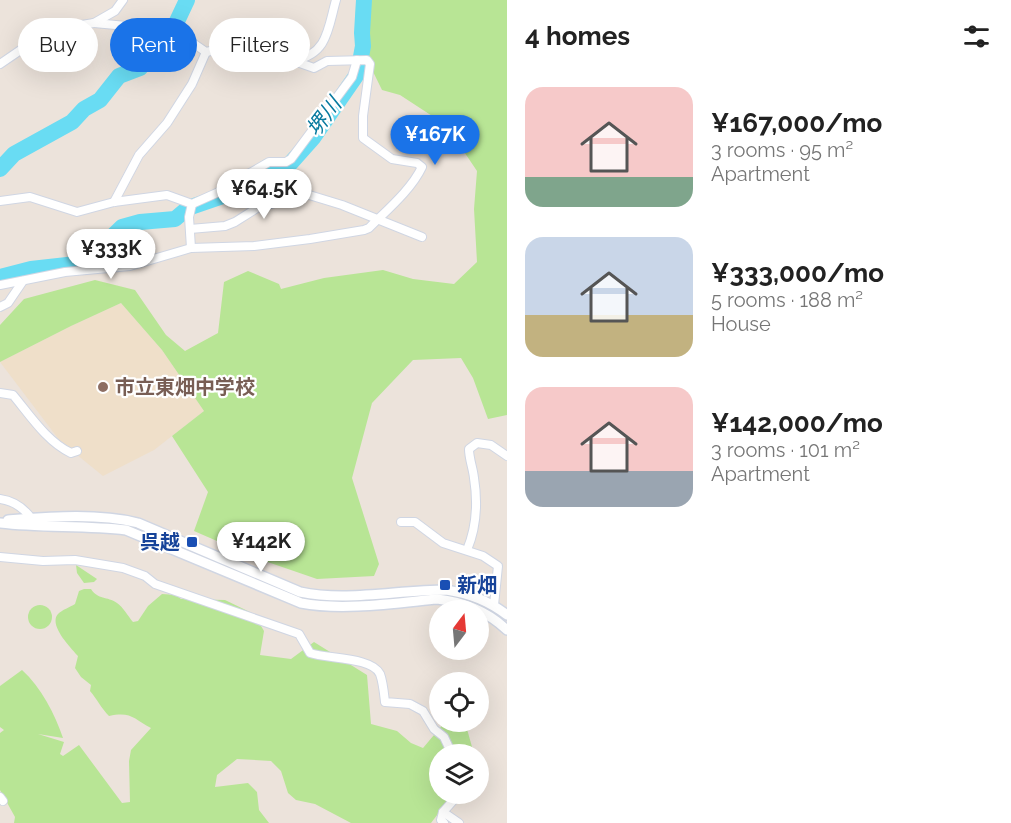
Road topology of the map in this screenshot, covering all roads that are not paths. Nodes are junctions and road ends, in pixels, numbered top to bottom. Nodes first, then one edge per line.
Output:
1 (123, 0) edge
2 (336, 0) edge
3 (98, 21) edge
4 (98, 23) edge
5 (209, 51) edge
6 (18, 52) edge
7 (206, 52) junction
8 (310, 56) edge
9 (357, 60) junction
10 (0, 64) edge
11 (310, 67) edge
12 (0, 201) edge
13 (114, 202) junction
14 (192, 204) junction
15 (378, 218) junction
16 (190, 229) junction
17 (422, 237) dead end
18 (191, 248) junction
19 (23, 281) junction
20 (0, 285) edge
21 (0, 307) edge
22 (0, 393) edge
23 (77, 451) dead end
24 (507, 456) edge
25 (0, 499) edge
26 (31, 518) junction
27 (0, 522) edge
28 (401, 522) dead end
29 (467, 550) junction
30 (0, 557) edge
31 (494, 605) junction
32 (507, 615) edge
33 (507, 630) edge
34 (447, 744) edge
35 (450, 804) edge
36 (443, 812) junction
37 (444, 823) edge
38 (459, 823) edge

1 - 3 street
2 - 8 street
4 - 7 street
5 - 7 street
6 - 10 street
7 - 13 street
9 - 11 street
9 - 14 street
9 - 15 street
12 - 13 street
13 - 14 street
14 - 16 street
15 - 16 street
15 - 17 street
15 - 18 street
16 - 18 street
18 - 19 street
19 - 20 street
19 - 21 street
22 - 23 street
24 - 29 street
25 - 26 street
26 - 27 street
26 - 31 street
27 - 33 street
28 - 29 street
29 - 31 street
30 - 34 street
31 - 32 street
35 - 36 street
36 - 37 street
36 - 38 street

